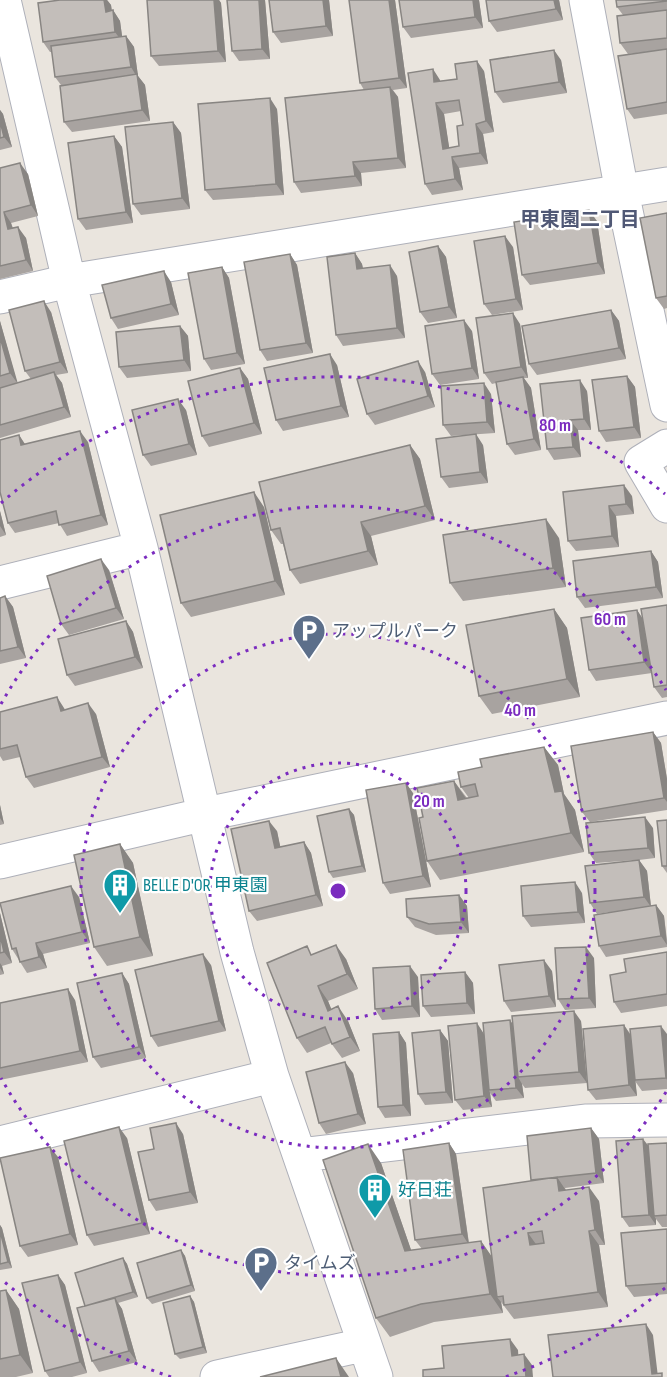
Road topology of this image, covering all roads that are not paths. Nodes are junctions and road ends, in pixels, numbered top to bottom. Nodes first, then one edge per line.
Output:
1 (4, 0) edge
2 (586, 0) edge
3 (667, 184) edge
4 (622, 192) junction
5 (69, 281) junction
6 (0, 297) edge
7 (667, 405) edge
8 (667, 446) edge
9 (667, 506) edge
10 (141, 548) junction
11 (0, 583) edge
12 (667, 718) edge
13 (206, 814) junction
14 (0, 862) edge
15 (272, 1076) junction
16 (667, 1120) edge
17 (0, 1143) edge
18 (301, 1155) junction
19 (363, 1344) junction
20 (217, 1377) edge
21 (376, 1377) edge

1 - 5 street
2 - 4 street
3 - 4 street
4 - 5 street
4 - 7 street
5 - 6 street
5 - 10 street
8 - 9 street
10 - 11 street
10 - 13 street
12 - 13 street
13 - 14 street
13 - 15 street
15 - 17 street
15 - 18 street
16 - 18 street
18 - 19 street
19 - 20 street
19 - 21 street

